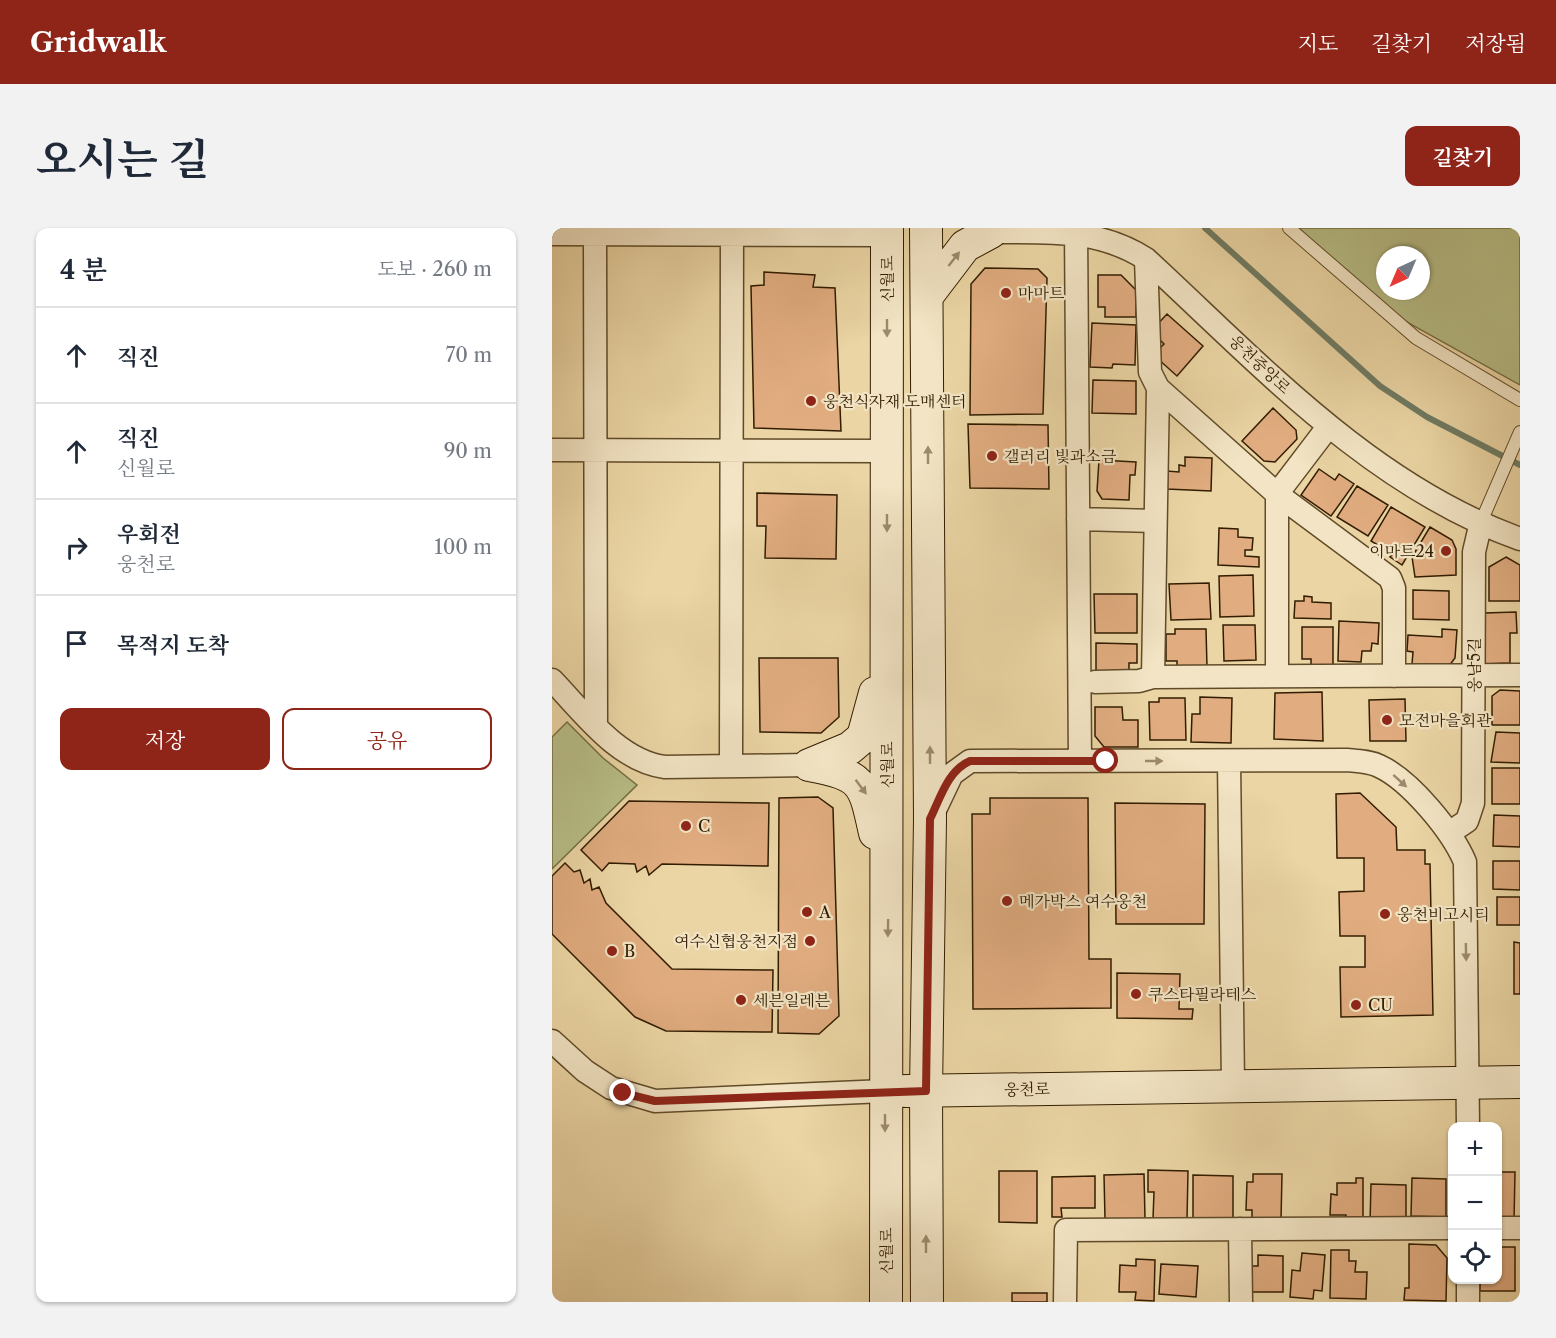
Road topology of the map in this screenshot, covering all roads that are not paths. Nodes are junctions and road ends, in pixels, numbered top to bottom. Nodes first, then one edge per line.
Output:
1 (926, 228) edge
2 (1289, 228) edge
3 (986, 230) edge
4 (1076, 230) edge
5 (732, 231) edge
6 (887, 232) edge
7 (552, 234) edge
8 (595, 234) junction
9 (1146, 259) junction
10 (927, 296) junction
11 (1158, 388) junction
12 (1520, 400) edge
13 (1328, 427) junction
14 (1520, 432) edge
15 (552, 450) edge
16 (596, 450) junction
17 (734, 450) junction
18 (887, 451) junction
19 (1277, 494) junction
20 (1078, 519) junction
21 (1155, 521) junction
22 (1481, 522) junction
23 (1520, 539) edge
24 (886, 648) junction
25 (1474, 675) junction
26 (1520, 675) edge
27 (1277, 676) junction
28 (1394, 676) junction
29 (1153, 677) junction
30 (552, 680) edge
31 (1095, 682) dead end
32 (596, 726) junction
33 (1080, 761) junction
34 (1229, 761) junction
35 (731, 765) junction
36 (809, 765) junction
37 (930, 819) junction
38 (1449, 833) junction
39 (888, 890) junction
40 (552, 1041) edge
41 (1520, 1082) edge
42 (1468, 1083) junction
43 (1233, 1086) junction
44 (885, 1091) junction
45 (926, 1091) junction
46 (1468, 1122) edge
47 (1448, 1228) edge
48 (1502, 1228) edge
49 (1520, 1228) edge
50 (1240, 1229) junction
51 (1468, 1284) edge
52 (886, 1302) edge
53 (927, 1302) edge
54 (1065, 1302) edge
55 (1241, 1302) edge
56 (1468, 1302) edge

1 - 10 street
2 - 12 lane
3 - 4 street, 웅천중앙로
10 -> 3 street
4 - 9 street, 웅천중앙로
4 - 20 street
5 - 6 street
5 - 8 street
5 - 17 street
6 -> 18 street, 신월로
7 - 8 street
8 - 16 street
9 - 11 street
9 - 13 street, 웅천중앙로
37 -> 10 street
11 - 19 street
11 - 21 street
13 - 19 street
13 - 22 street, 웅천중앙로
14 - 22 lane
15 - 16 street
16 - 17 street
16 - 32 street
17 - 18 street
17 - 35 street
18 -> 24 street, 신월로
19 - 27 street
19 - 28 street
20 - 21 street
20 - 33 street
21 - 29 street
22 - 23 street, 웅천중앙로
22 - 25 street, 웅남5길
24 - 36 street
24 - 39 street, 신월로
25 - 26 street
25 - 28 street
25 - 38 street, 웅남5길
27 - 28 street
27 - 29 street
29 - 31 street
30 - 32 street
32 - 35 street
33 -> 34 street
33 - 37 street
34 -> 38 street
34 - 43 street
35 - 36 street
36 -> 39 street
37 - 45 street
38 -> 42 street
39 -> 44 street, 신월로
40 - 44 street, 웅천로
41 - 42 street, 웅천로
42 - 43 street, 웅천로
42 - 46 street
43 - 45 street, 웅천로
44 - 45 street, 웅천로
44 -> 52 street, 신월로
53 -> 45 street
47 - 50 street
48 - 49 street
50 - 54 street
50 - 55 street
51 - 56 street

